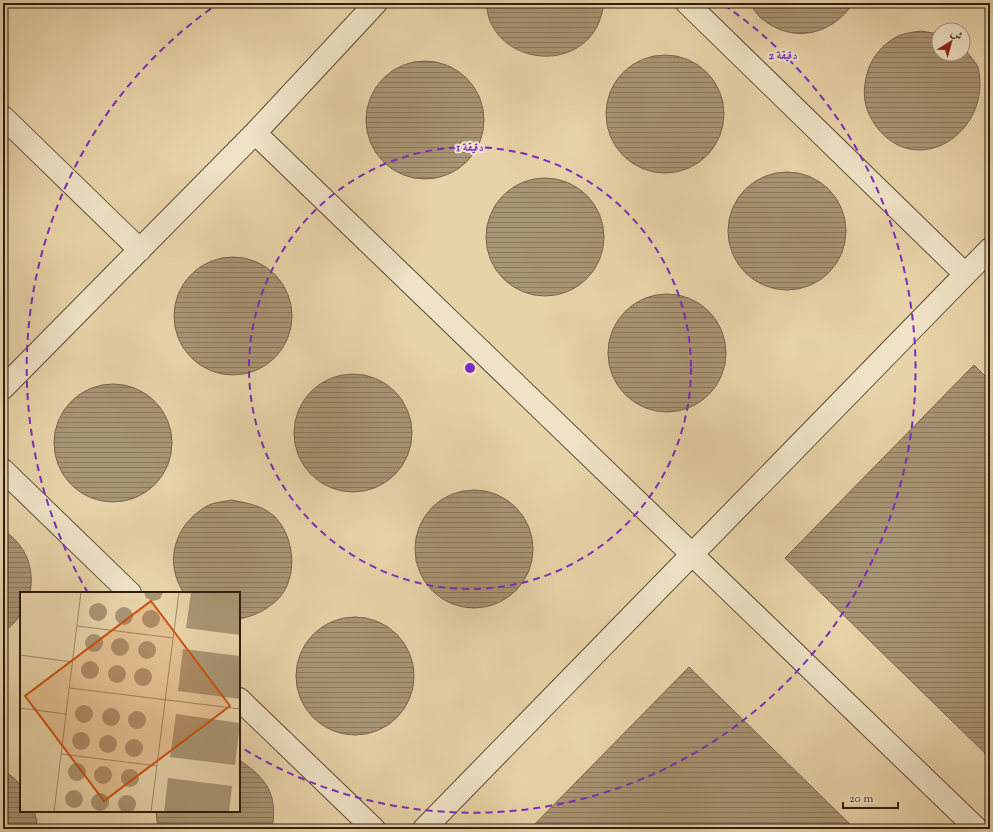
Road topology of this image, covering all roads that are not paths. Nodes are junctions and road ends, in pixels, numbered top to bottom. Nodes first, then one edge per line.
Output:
1 (687, 3) edge
2 (365, 6) edge
3 (3, 117) edge
4 (255, 133) junction
5 (990, 248) edge
6 (140, 250) junction
7 (965, 274) junction
8 (3, 388) edge
9 (3, 470) edge
10 (692, 555) junction
11 (129, 592) edge
12 (240, 700) edge
13 (374, 829) edge
14 (424, 829) edge
15 (976, 829) edge

1 - 7 lane
2 - 4 lane
3 - 6 lane
4 - 6 lane
4 - 10 lane
5 - 7 lane
6 - 8 lane
7 - 10 lane
9 - 11 lane
10 - 14 lane
10 - 15 lane
12 - 13 lane

